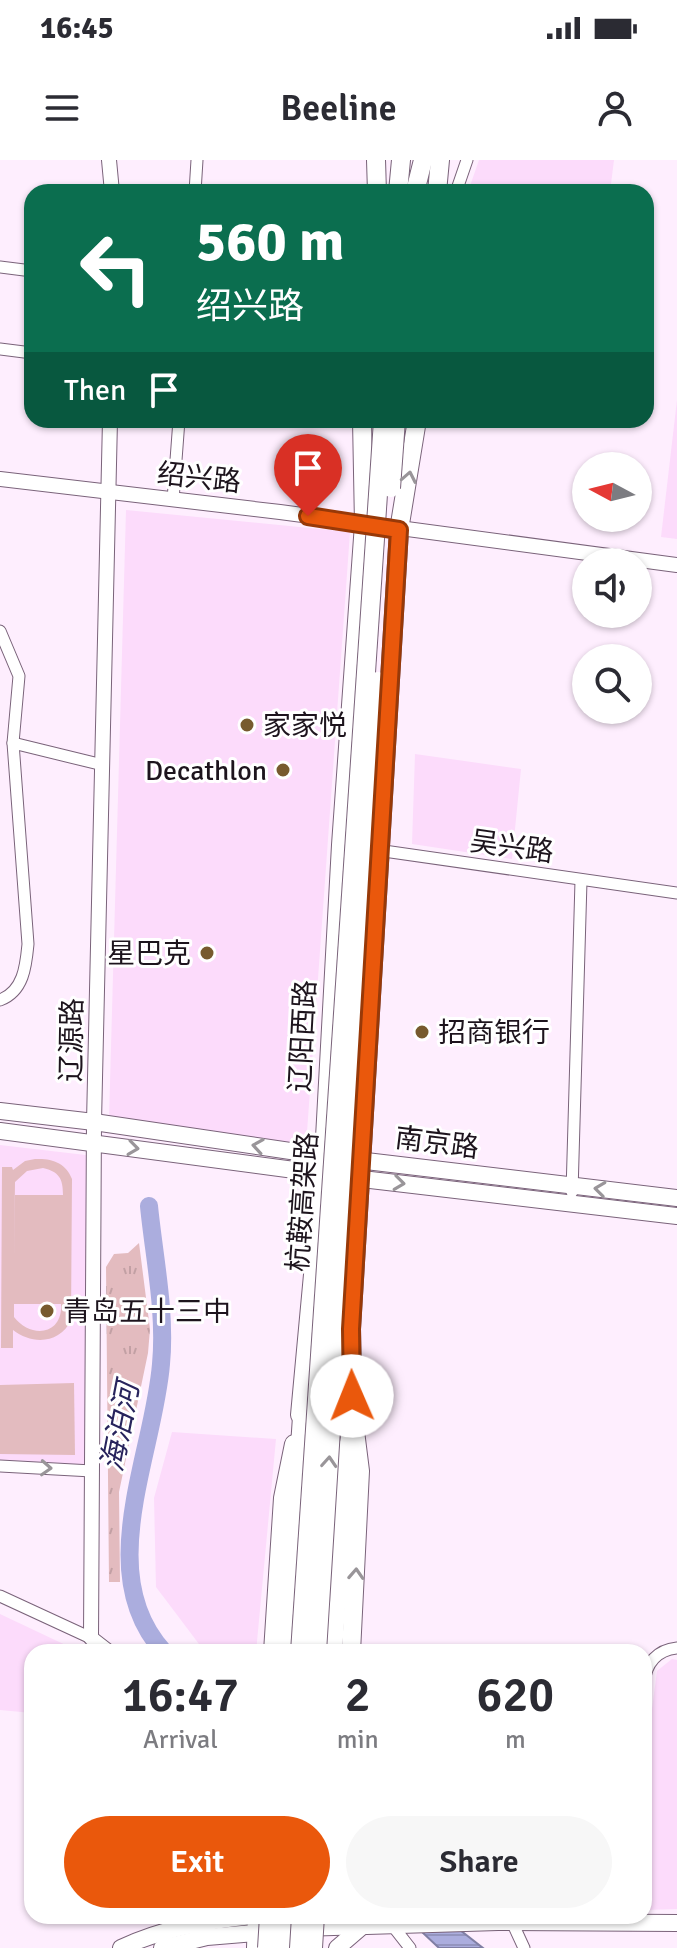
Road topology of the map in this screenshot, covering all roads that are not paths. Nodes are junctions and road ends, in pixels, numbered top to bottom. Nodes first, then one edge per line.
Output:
1 (109, 160) edge
2 (197, 160) edge
3 (376, 160) edge
4 (392, 160) edge
5 (401, 160) edge
6 (420, 160) edge
7 (440, 160) edge
8 (467, 160) edge
9 (111, 184) edge
10 (196, 184) edge
11 (377, 184) edge
12 (395, 184) edge
13 (397, 184) edge
14 (416, 184) edge
15 (438, 184) edge
16 (459, 184) edge
17 (0, 267) edge
18 (24, 270) edge
19 (0, 349) edge
20 (24, 352) edge
21 (110, 428) edge
22 (178, 428) edge
23 (362, 428) edge
24 (382, 428) edge
25 (395, 428) edge
26 (416, 428) edge
27 (0, 479) edge
28 (109, 493) junction
29 (173, 500) junction
30 (364, 524) junction
31 (399, 530) junction
32 (677, 565) edge
33 (0, 631) edge
34 (13, 743) junction
35 (103, 765) junction
36 (341, 845) junction
37 (381, 851) junction
38 (581, 881) junction
39 (677, 893) edge
40 (0, 1000) edge
41 (0, 1111) edge
42 (94, 1122) junction
43 (0, 1131) edge
44 (95, 1143) junction
45 (363, 1160) junction
46 (323, 1165) junction
47 (362, 1179) junction
48 (571, 1185) junction
49 (677, 1198) edge
50 (572, 1204) junction
51 (677, 1216) edge
52 (303, 1402) junction
53 (353, 1415) junction
54 (0, 1466) edge
55 (92, 1471) junction
56 (0, 1596) edge
57 (91, 1638) junction
58 (99, 1644) edge
59 (274, 1644) edge
60 (287, 1644) edge
61 (301, 1644) edge
62 (318, 1644) edge
63 (334, 1644) edge
64 (351, 1644) edge
65 (675, 1648) edge
66 (652, 1661) edge
67 (652, 1922) edge
68 (677, 1923) edge
69 (190, 1924) edge
70 (214, 1924) edge
71 (282, 1924) edge
72 (292, 1924) edge
73 (300, 1924) edge
74 (319, 1924) edge
75 (320, 1924) edge
76 (365, 1924) edge
77 (392, 1924) edge
78 (506, 1924) edge
79 (258, 1930) edge
80 (121, 1948) edge
81 (162, 1948) edge
82 (280, 1948) edge
83 (299, 1948) edge
84 (313, 1948) edge
85 (320, 1948) edge
86 (337, 1948) edge
87 (410, 1948) edge
88 (524, 1948) edge

1 - 9 street
2 - 10 street
3 - 11 main road
4 - 12 main road
5 - 13 main road
6 - 14 main road
7 - 15 main road
8 - 16 street
17 - 18 street
19 - 20 street
21 - 28 street, 辽源路
22 - 29 street
23 - 30 main road, 辽阳西路
24 - 61 main road, 杭鞍高架路, bridge
62 -> 25 main road, 杭鞍高架路, bridge
31 -> 26 main road
27 - 28 street, 绍兴路
28 - 29 street, 绍兴路
28 - 35 street, 辽源路
29 - 30 street, 绍兴路
30 - 31 street, 绍兴路
30 - 36 main road, 辽阳西路
31 - 32 street, 绍兴路
31 - 37 main road
33 - 34 street
34 - 35 street
34 - 40 street
35 - 42 street, 辽源路
36 - 37 street, 吴兴路
36 - 46 main road, 辽阳西路
37 - 38 street, 吴兴路
37 - 45 main road
38 - 39 street, 吴兴路
38 - 48 street
41 - 42 main road, 南京路
42 - 44 street, 辽源路
46 -> 42 main road, 南京路
43 - 44 main road, 南京路
44 -> 46 main road, 南京路
44 - 55 street, 辽源路
45 - 46 main road, 南京路
45 - 47 main road
45 - 48 main road, 南京路
46 - 47 main road, 南京路
46 - 52 main road, 辽阳西路
47 -> 50 main road, 南京路
47 - 53 main road
49 -> 48 main road, 南京路
48 - 50 street
50 - 51 main road, 南京路
52 - 59 main road, 辽阳西路
52 - 60 main road
53 - 63 main road
64 -> 53 main road
54 -> 55 street
55 - 57 street, 辽源路
56 - 57 street
57 - 58 street
65 - 66 street
67 - 68 main road
69 - 80 main road
70 - 79 main road
71 - 82 main road, bridge
72 - 79 main road
73 - 83 main road, bridge
74 - 84 main road, bridge
75 - 85 main road
76 - 86 main road
77 - 87 street
78 - 88 street
79 - 81 main road

